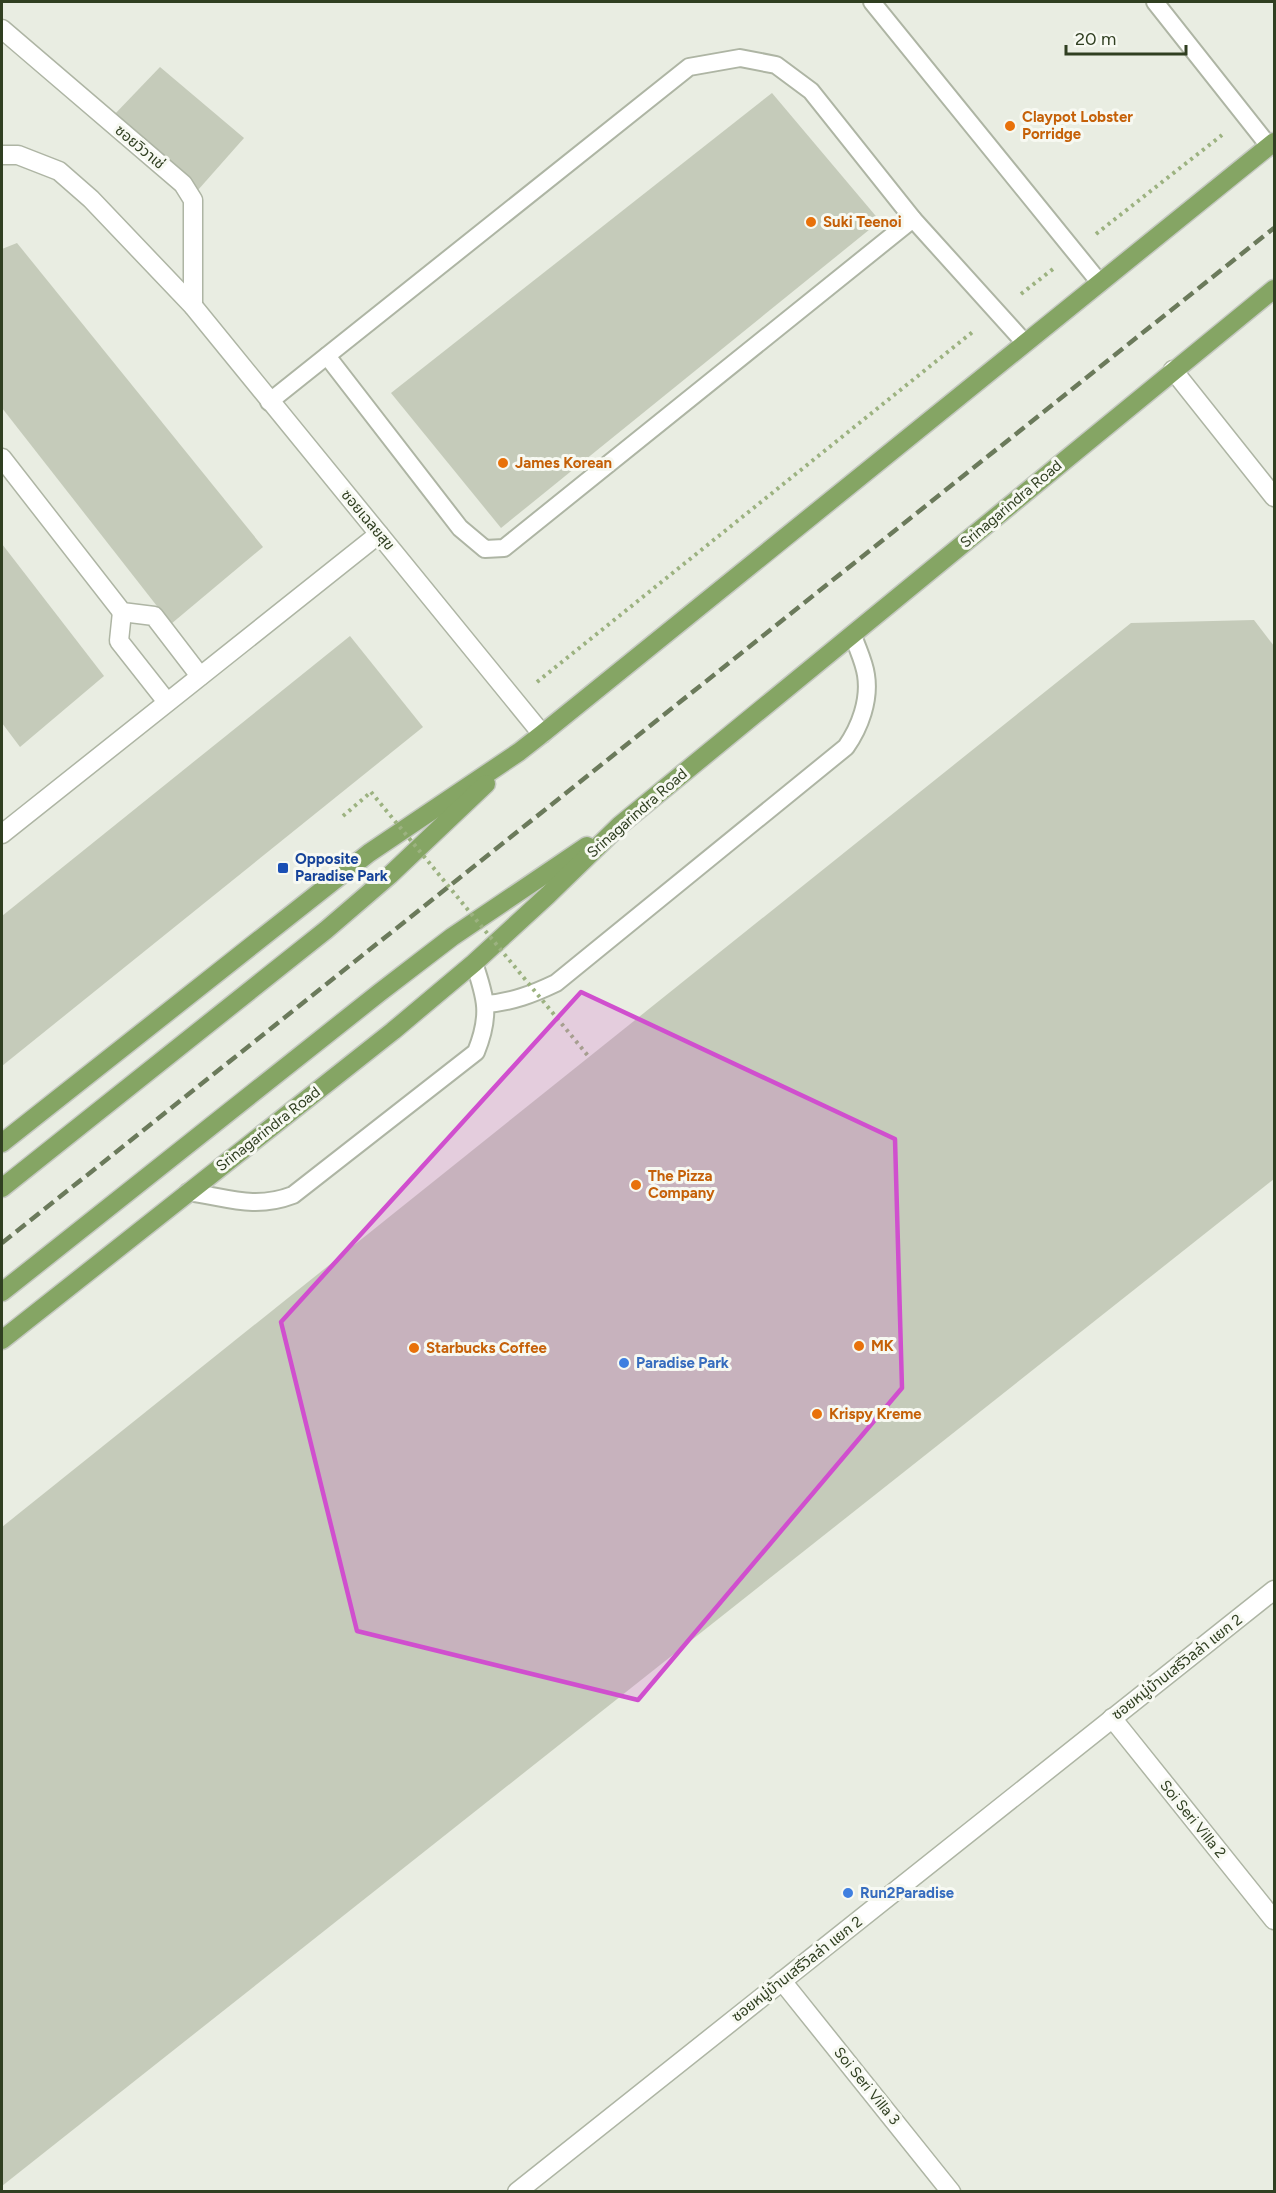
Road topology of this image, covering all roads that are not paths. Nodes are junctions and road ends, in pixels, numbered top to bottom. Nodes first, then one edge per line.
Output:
1 (872, 2) edge
2 (1155, 2) edge
3 (2, 29) edge
4 (1272, 144) edge
5 (2, 155) edge
6 (913, 219) junction
7 (1100, 283) junction
8 (1275, 288) edge
9 (193, 306) junction
10 (1025, 343) junction
11 (327, 356) junction
12 (1173, 370) junction
13 (269, 402) junction
14 (2, 458) edge
15 (1275, 497) edge
16 (380, 534) junction
17 (122, 612) junction
18 (852, 635) junction
19 (200, 676) junction
20 (167, 702) junction
21 (542, 734) junction
22 (519, 752) junction
23 (620, 825) junction
24 (2, 834) edge
25 (474, 963) junction
26 (486, 1004) junction
27 (2, 1143) edge
28 (2, 1188) edge
29 (188, 1192) junction
30 (2, 1292) edge
31 (2, 1340) edge
32 (1275, 1590) edge
33 (1112, 1718) junction
34 (1275, 1920) edge
35 (782, 1981) junction
36 (517, 2192) edge
37 (951, 2192) edge

1 - 7 lane
2 - 4 lane
3 - 9 street, ซอยวิวาเช่
4 - 7 main road
5 - 9 street, ซอยเฉลยสุข
6 - 10 lane
6 - 11 lane
6 - 11 lane
7 - 10 main road
8 - 12 main road, Srinagarindra Road
9 - 13 street, ซอยเฉลยสุข
10 - 21 main road
11 - 13 lane
12 - 15 street
12 - 18 main road, Srinagarindra Road
13 - 16 street, ซอยเฉลยสุข
14 - 17 street
16 - 19 street
16 - 21 street, ซอยเฉลยสุข
17 - 19 street
17 - 20 street
18 - 23 main road, Srinagarindra Road
18 - 26 lane
19 - 20 street
20 - 24 street
21 - 22 main road
22 - 27 main road
22 - 28 main road
23 - 25 main road, Srinagarindra Road
23 - 30 main road
25 - 26 lane
25 - 29 main road, Srinagarindra Road
26 - 29 lane
29 - 31 main road, Srinagarindra Road
32 - 33 street, ซอยหมู่บ้านเสรีวิลล่า แยก 2
33 - 34 street, Soi Seri Villa 2
33 - 35 street, ซอยหมู่บ้านเสรีวิลล่า แยก 2
35 - 36 street, ซอยหมู่บ้านเสรีวิลล่า แยก 2
35 - 37 street, Soi Seri Villa 3

